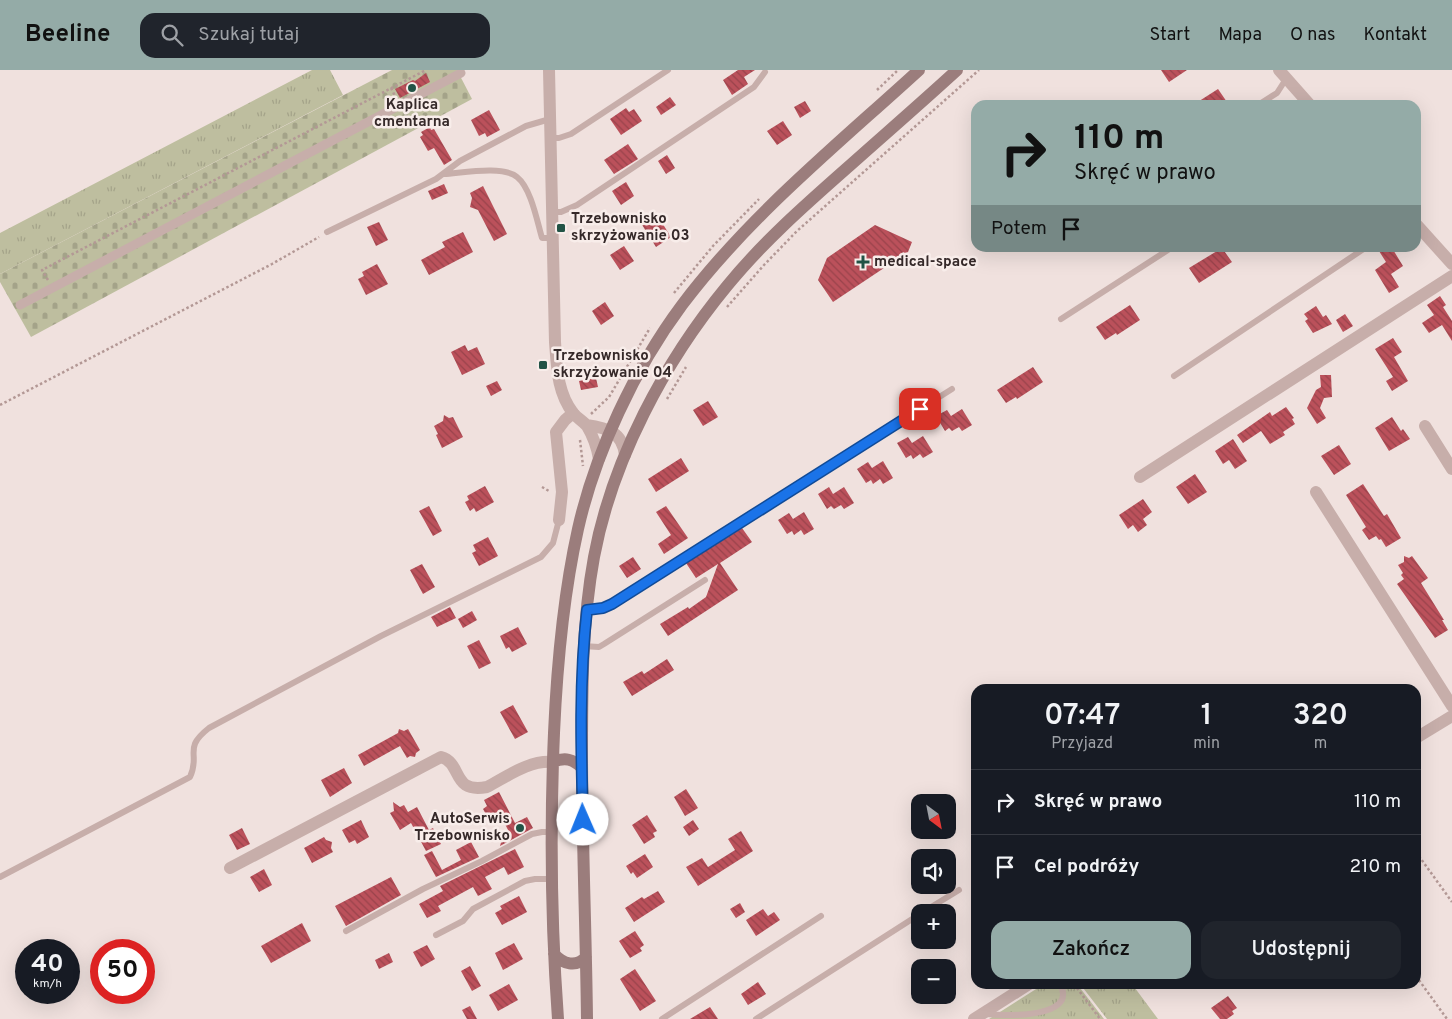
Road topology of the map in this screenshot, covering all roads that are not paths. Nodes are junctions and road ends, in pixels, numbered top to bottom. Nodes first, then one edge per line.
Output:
1 (549, 70) edge
2 (668, 70) edge
3 (919, 70) edge
4 (957, 70) edge
5 (464, 72) edge
6 (765, 72) dead end
7 (1282, 74) edge
8 (1266, 100) edge
9 (1305, 100) edge
10 (550, 119) junction
11 (550, 138) junction
12 (444, 174) junction
13 (552, 212) junction
14 (1421, 230) edge
15 (327, 232) road end
16 (553, 238) junction
17 (1165, 252) edge
18 (1358, 252) edge
19 (1452, 264) edge
20 (1452, 276) edge
21 (20, 305) dead end
22 (1061, 319) dead end
23 (1174, 376) dead end
24 (952, 389) dead end
25 (573, 413) junction
26 (586, 424) junction
27 (1424, 426) dead end
28 (610, 431) junction
29 (625, 455) junction
30 (599, 459) junction
31 (1452, 469) edge
32 (1140, 477) dead end
33 (1316, 492) dead end
34 (559, 520) joint
35 (705, 580) dead end
36 (587, 610) junction
37 (583, 646) junction
38 (1452, 706) edge
39 (1452, 716) edge
40 (1421, 735) edge
41 (553, 762) junction
42 (582, 768) junction
43 (552, 832) junction
44 (230, 868) dead end
45 (0, 877) edge
46 (552, 879) junction
47 (959, 890) dead end
48 (936, 904) edge
49 (821, 916) dead end
50 (911, 919) edge
51 (346, 930) dead end
52 (436, 935) dead end
53 (554, 954) junction
54 (586, 957) junction
55 (1021, 989) edge
56 (1062, 989) edge
57 (977, 1018) edge
58 (558, 1019) edge
59 (587, 1019) edge
60 (662, 1019) edge
61 (756, 1019) edge

1 - 10 street
2 - 11 lane
3 - 28 main road
4 - 29 main road
5 - 21 street
6 - 13 lane
7 - 8 lane
7 - 9 street
10 - 11 street
10 - 12 lane
11 - 13 street
12 - 15 lane
12 - 16 lane
13 - 16 street
14 - 19 street
16 - 25 street
17 - 22 lane
18 - 23 lane
20 - 32 street
24 - 36 lane
25 - 26 street
25 - 34 street
26 - 28 street
26 - 30 street
27 - 31 street
28 - 29 street
28 - 30 main road
29 - 36 main road
30 - 41 main road
33 - 38 street
34 - 45 lane
35 - 37 lane
36 - 37 main road
37 - 42 main road
39 - 40 street
41 - 42 main road
41 - 43 main road
41 - 44 street
42 - 54 main road
43 - 46 main road
43 - 51 lane
46 - 52 lane
46 - 53 main road
47 - 48 lane
49 - 60 lane
50 - 61 lane
53 - 54 main road
53 - 58 main road
54 - 59 main road
55 - 57 street
56 - 57 lane

